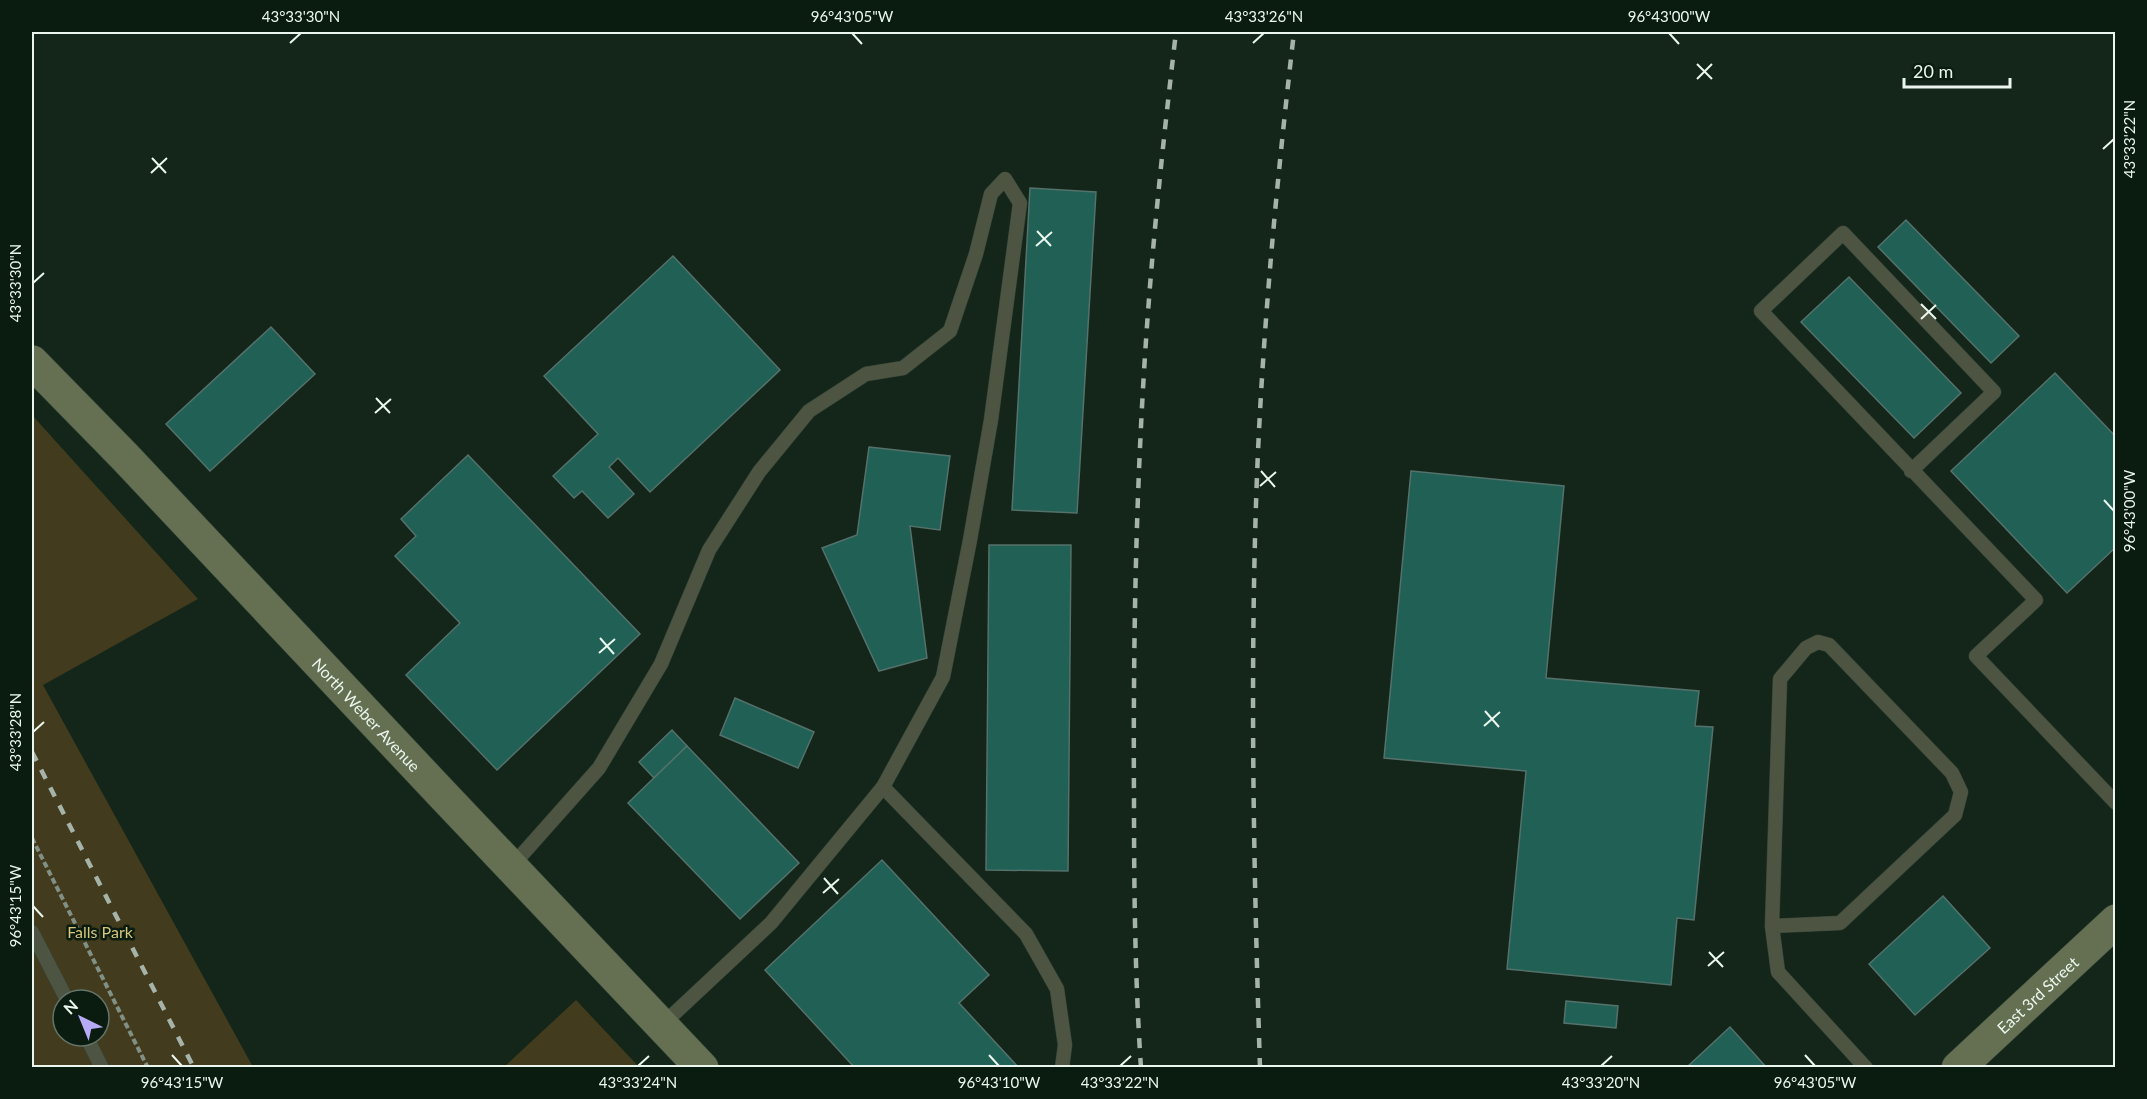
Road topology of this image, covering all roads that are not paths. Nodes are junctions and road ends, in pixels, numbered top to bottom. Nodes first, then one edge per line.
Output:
1 (32, 362) edge
2 (1911, 471) junction
3 (883, 787) junction
4 (2115, 802) edge
5 (512, 867) junction
6 (2115, 921) edge
7 (1772, 926) junction
8 (32, 932) edge
9 (61, 988) edge
10 (662, 1025) junction
11 (92, 1048) edge
12 (1959, 1067) edge
13 (102, 1068) edge
14 (702, 1068) edge
15 (1062, 1068) edge
16 (1866, 1068) edge

1 - 5 street, North Weber Avenue
2 - 2 lane
2 - 4 lane
3 - 5 lane
3 - 10 lane
3 - 15 lane
5 - 10 street, North Weber Avenue
6 - 12 street, East 3rd Street
7 - 7 lane
7 - 16 lane
8 - 9 lane
10 - 14 street, North Weber Avenue
11 - 13 lane

